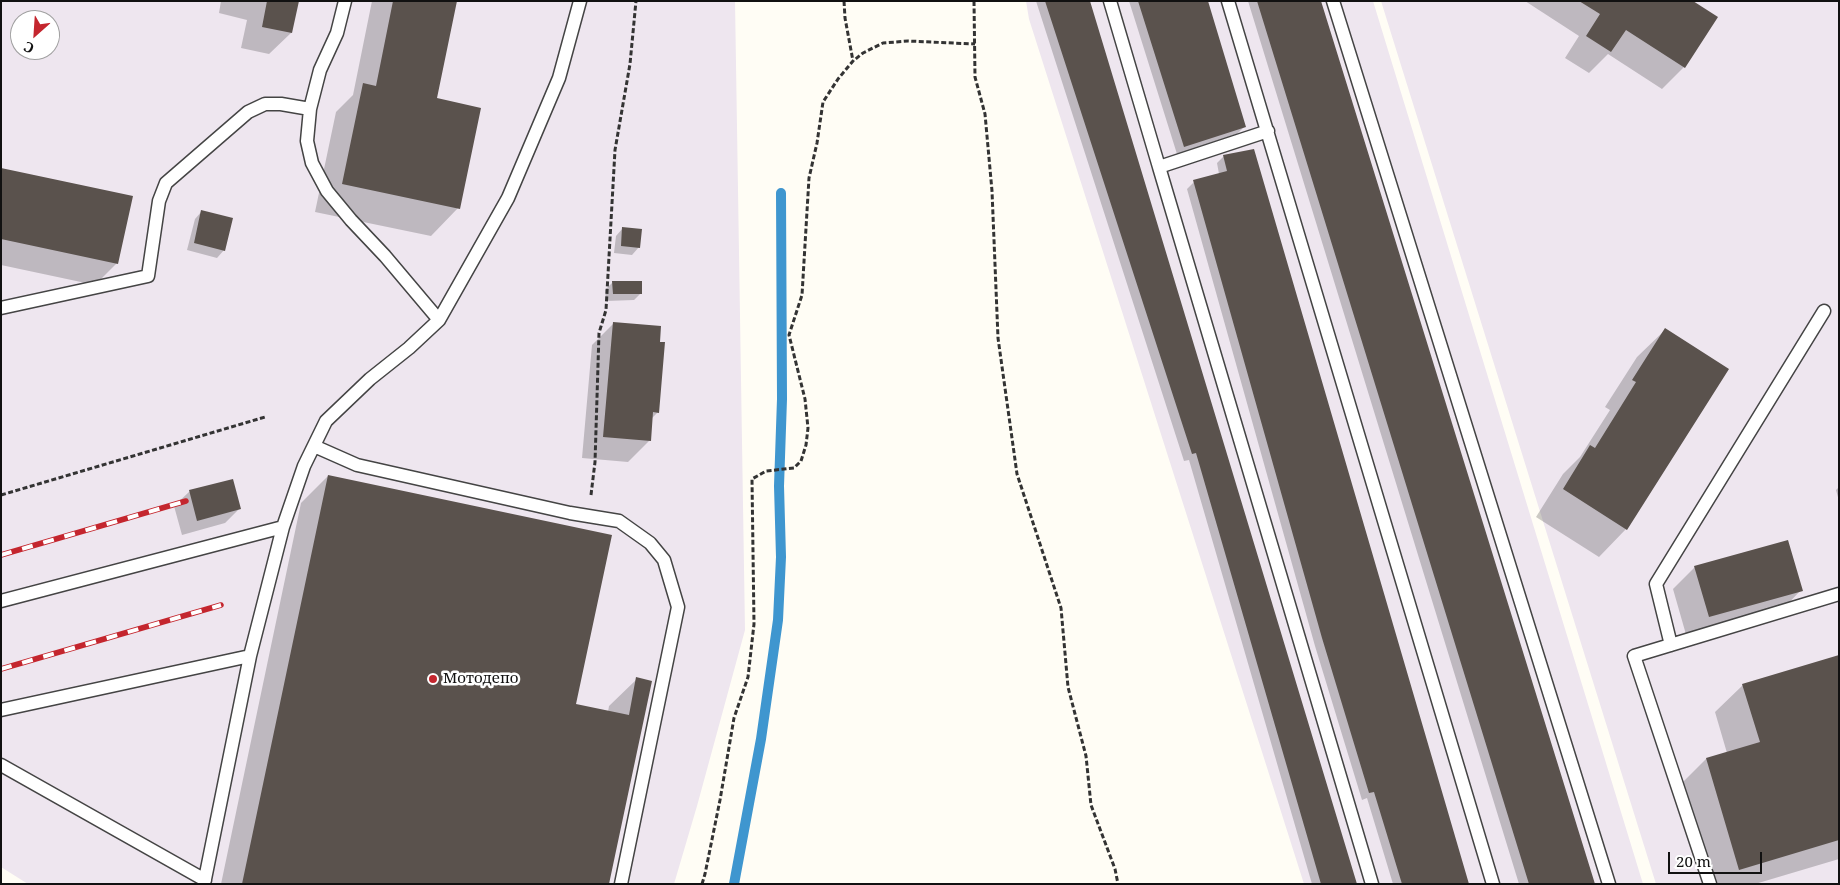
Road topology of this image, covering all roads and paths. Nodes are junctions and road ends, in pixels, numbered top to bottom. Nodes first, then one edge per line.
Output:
1 (345, 1) edge
2 (580, 1) edge
3 (636, 1) edge
4 (844, 1) edge
5 (974, 1) edge
6 (1110, 1) edge
7 (1228, 1) edge
8 (1333, 1) edge
9 (975, 44) junction
10 (853, 61) junction
11 (310, 109) junction
12 (1268, 131) junction
13 (1160, 167) junction
14 (1, 308) edge
15 (1824, 311) dead end
16 (438, 320) junction
17 (265, 418) dead end
18 (314, 446) junction
19 (1, 495) edge
20 (588, 516) junction
21 (283, 528) junction
22 (1839, 594) edge
23 (1, 601) edge
24 (1671, 645) junction
25 (250, 656) junction
26 (1, 710) edge
27 (1, 765) edge
28 (205, 882) edge
29 (621, 884) edge
30 (702, 884) edge
31 (1118, 884) edge
32 (1372, 884) edge
33 (1493, 884) edge
34 (1609, 884) edge
35 (1710, 884) edge

1 - 11 lane
2 - 16 lane
3 - 20 path
4 - 10 path
5 - 9 path
6 - 13 lane
7 - 12 lane
8 - 34 lane
9 - 10 path
9 - 31 path
10 - 30 path
11 - 14 lane
11 - 16 lane
12 - 13 lane
12 - 33 lane
13 - 32 lane
15 - 24 lane
16 - 18 lane
17 - 19 path
18 - 20 lane
18 - 21 lane
20 - 29 lane
21 - 23 lane
21 - 25 lane
22 - 24 lane
24 - 35 lane
25 - 26 lane
25 - 28 lane
27 - 28 lane

